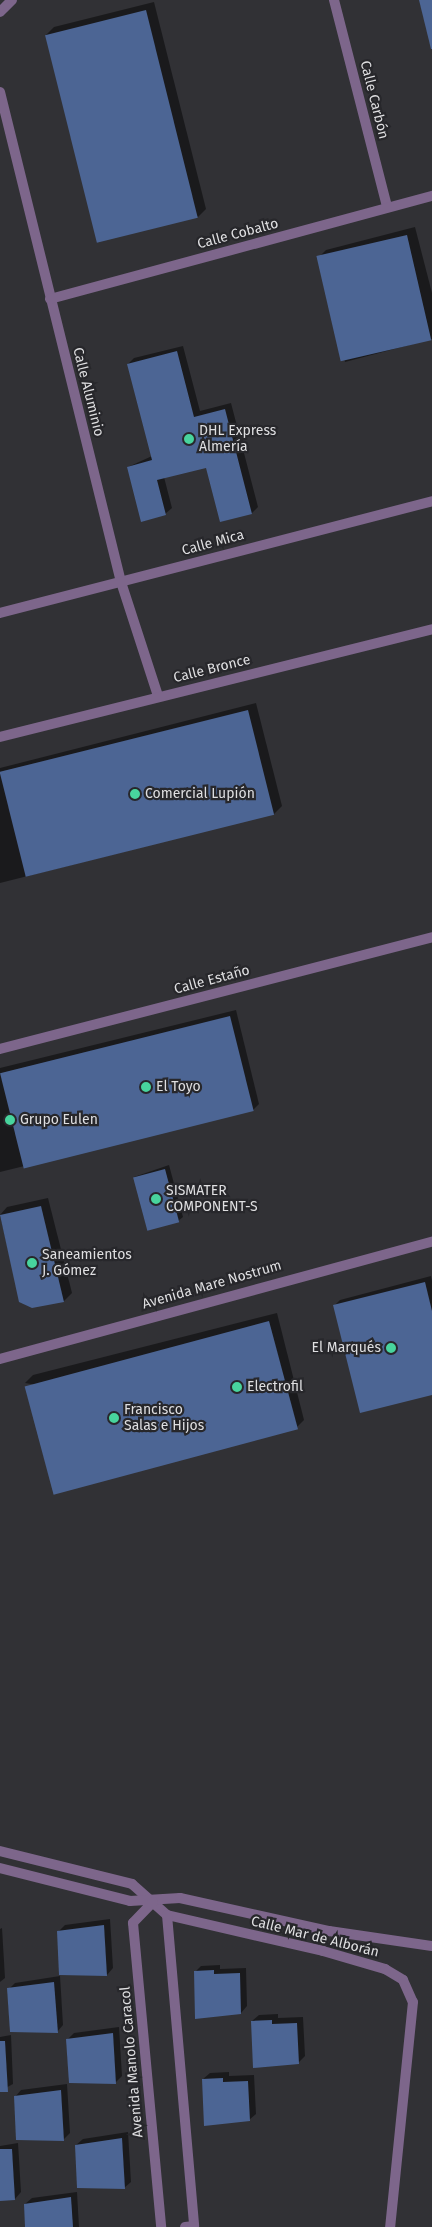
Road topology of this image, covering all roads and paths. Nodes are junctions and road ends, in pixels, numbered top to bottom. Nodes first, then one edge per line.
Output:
1 (12, 0) edge
2 (334, 0) edge
3 (0, 12) edge
4 (0, 92) edge
5 (432, 196) edge
6 (387, 207) junction
7 (50, 299) junction
8 (432, 500) edge
9 (121, 582) junction
10 (0, 613) edge
11 (432, 629) edge
12 (158, 696) junction
13 (0, 738) edge
14 (432, 937) edge
15 (0, 1049) edge
16 (432, 1242) edge
17 (0, 1359) edge
18 (0, 1851) edge
19 (0, 1868) edge
20 (153, 1902) junction
21 (168, 1915) junction
22 (432, 1946) edge
23 (194, 2226) edge
24 (161, 2227) edge
25 (186, 2227) edge
26 (390, 2227) edge

1 - 3 street
2 - 6 street, Calle Carbón
4 - 7 street, Calle Aluminio
5 - 6 street, Calle Cobalto
6 - 7 street, Calle Cobalto
7 - 9 street, Calle Aluminio
8 - 9 street, Calle Mica
9 - 10 street, Calle Mica
9 - 12 street, Calle Aluminio
11 - 12 street, Calle Bronce
12 - 13 street, Calle Bronce
14 - 15 street, Calle Estaño
16 - 17 street, Avenida Mare Nostrum
18 - 20 street, Calle Mar de Alborán
19 - 20 street
20 - 21 street, Calle Mar de Alborán
20 - 22 street
20 - 24 street, Avenida Manolo Caracol
21 - 23 street
21 - 26 street, Calle Mar de Alborán
23 - 25 street

